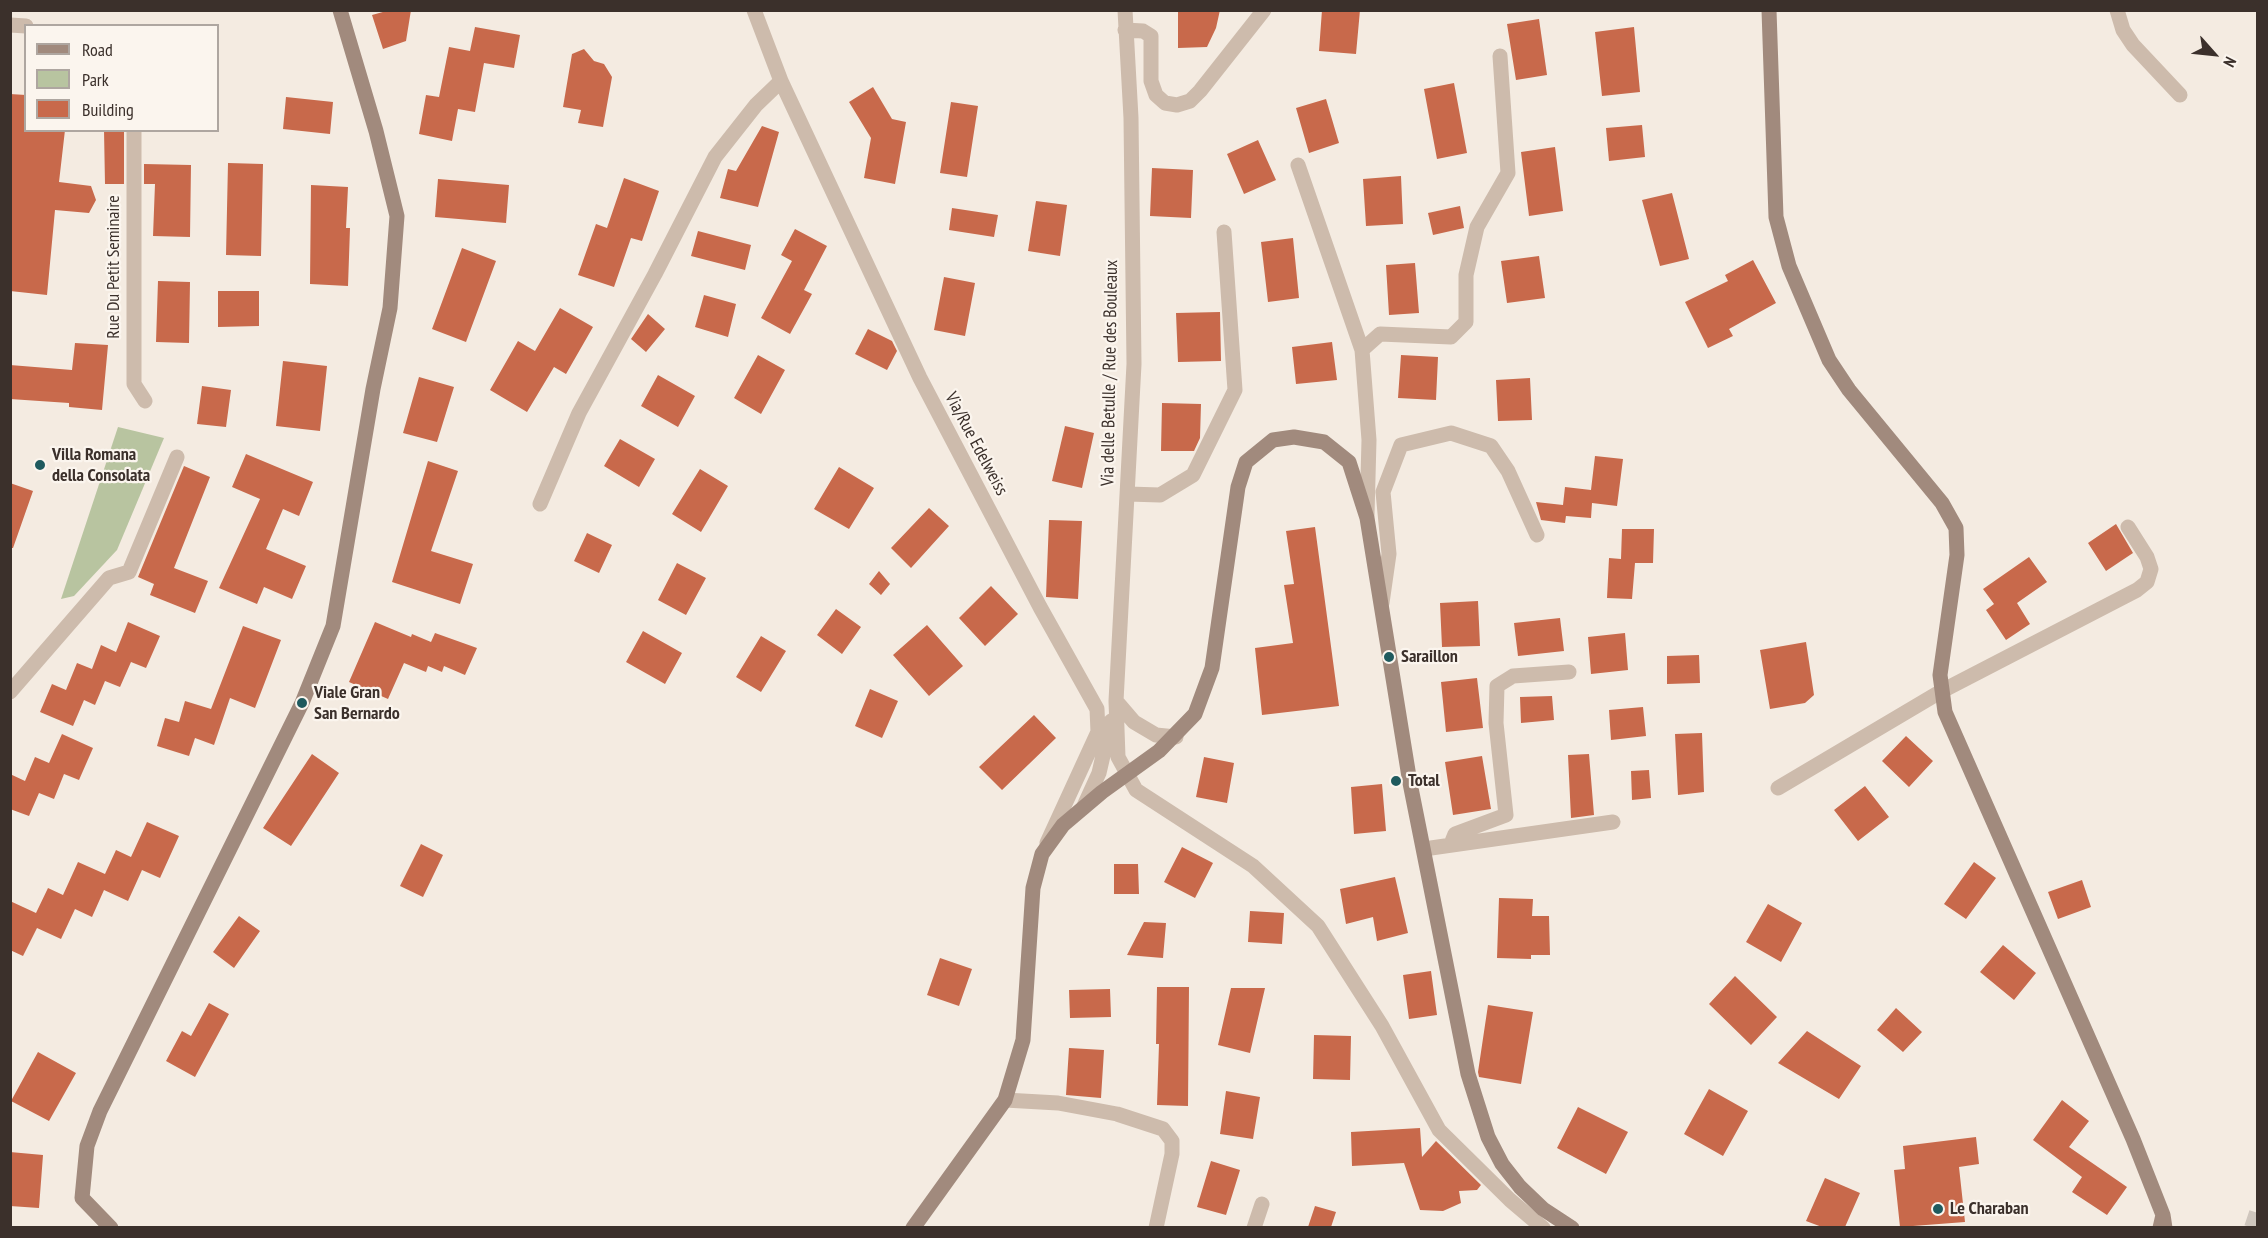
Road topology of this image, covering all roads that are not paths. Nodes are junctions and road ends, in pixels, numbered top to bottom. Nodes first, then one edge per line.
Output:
1 (340, 10) edge
2 (753, 10) edge
3 (1125, 10) edge
4 (1264, 10) edge
5 (1769, 10) edge
6 (2117, 10) edge
7 (1125, 30) junction
8 (1500, 56) dead end
9 (782, 81) junction
10 (2180, 95) dead end
11 (134, 132) edge
12 (1298, 165) dead end
13 (1224, 232) dead end
14 (1362, 350) junction
15 (145, 401) dead end
16 (177, 457) dead end
17 (1128, 494) junction
18 (540, 504) dead end
19 (1367, 518) junction
20 (2128, 527) dead end
21 (1537, 535) dead end
22 (1382, 609) junction
23 (1569, 672) dead end
24 (10, 692) edge
25 (1940, 692) junction
26 (1116, 701) junction
27 (1176, 736) junction
28 (1126, 774) junction
29 (1778, 788) dead end
30 (1083, 808) junction
31 (1612, 822) dead end
32 (1451, 844) junction
33 (1424, 849) junction
34 (1042, 854) junction
35 (1005, 1100) junction
36 (1262, 1204) dead end
37 (2163, 1223) edge
38 (111, 1227) edge
39 (914, 1227) edge
40 (1156, 1227) edge
41 (1254, 1227) edge
42 (1543, 1227) edge
43 (1572, 1227) edge

1 - 38 main road
2 - 9 street, Via/Rue Edelweiss
3 - 7 street, Via delle Betulle / Rue des Bouleaux
4 - 7 street
5 - 25 main road
6 - 10 street
7 - 17 street, Via delle Betulle / Rue des Bouleaux
8 - 14 street
9 - 18 street
9 - 34 street, Via/Rue Edelweiss
11 - 15 street, Rue Du Petit Seminaire
12 - 14 street
13 - 17 street
14 - 19 street
16 - 24 street
17 - 26 street, Via delle Betulle / Rue des Bouleaux
19 - 22 main road
19 - 27 main road
20 - 25 street
21 - 22 street
22 - 33 main road
23 - 32 street
25 - 29 street
25 - 37 main road
26 - 27 street
26 - 28 street
26 - 30 street
27 - 28 main road
28 - 30 main road
28 - 42 street
30 - 34 main road
31 - 32 street
32 - 33 street
33 - 43 main road
34 - 35 main road
35 - 39 main road
35 - 40 street
36 - 41 street

